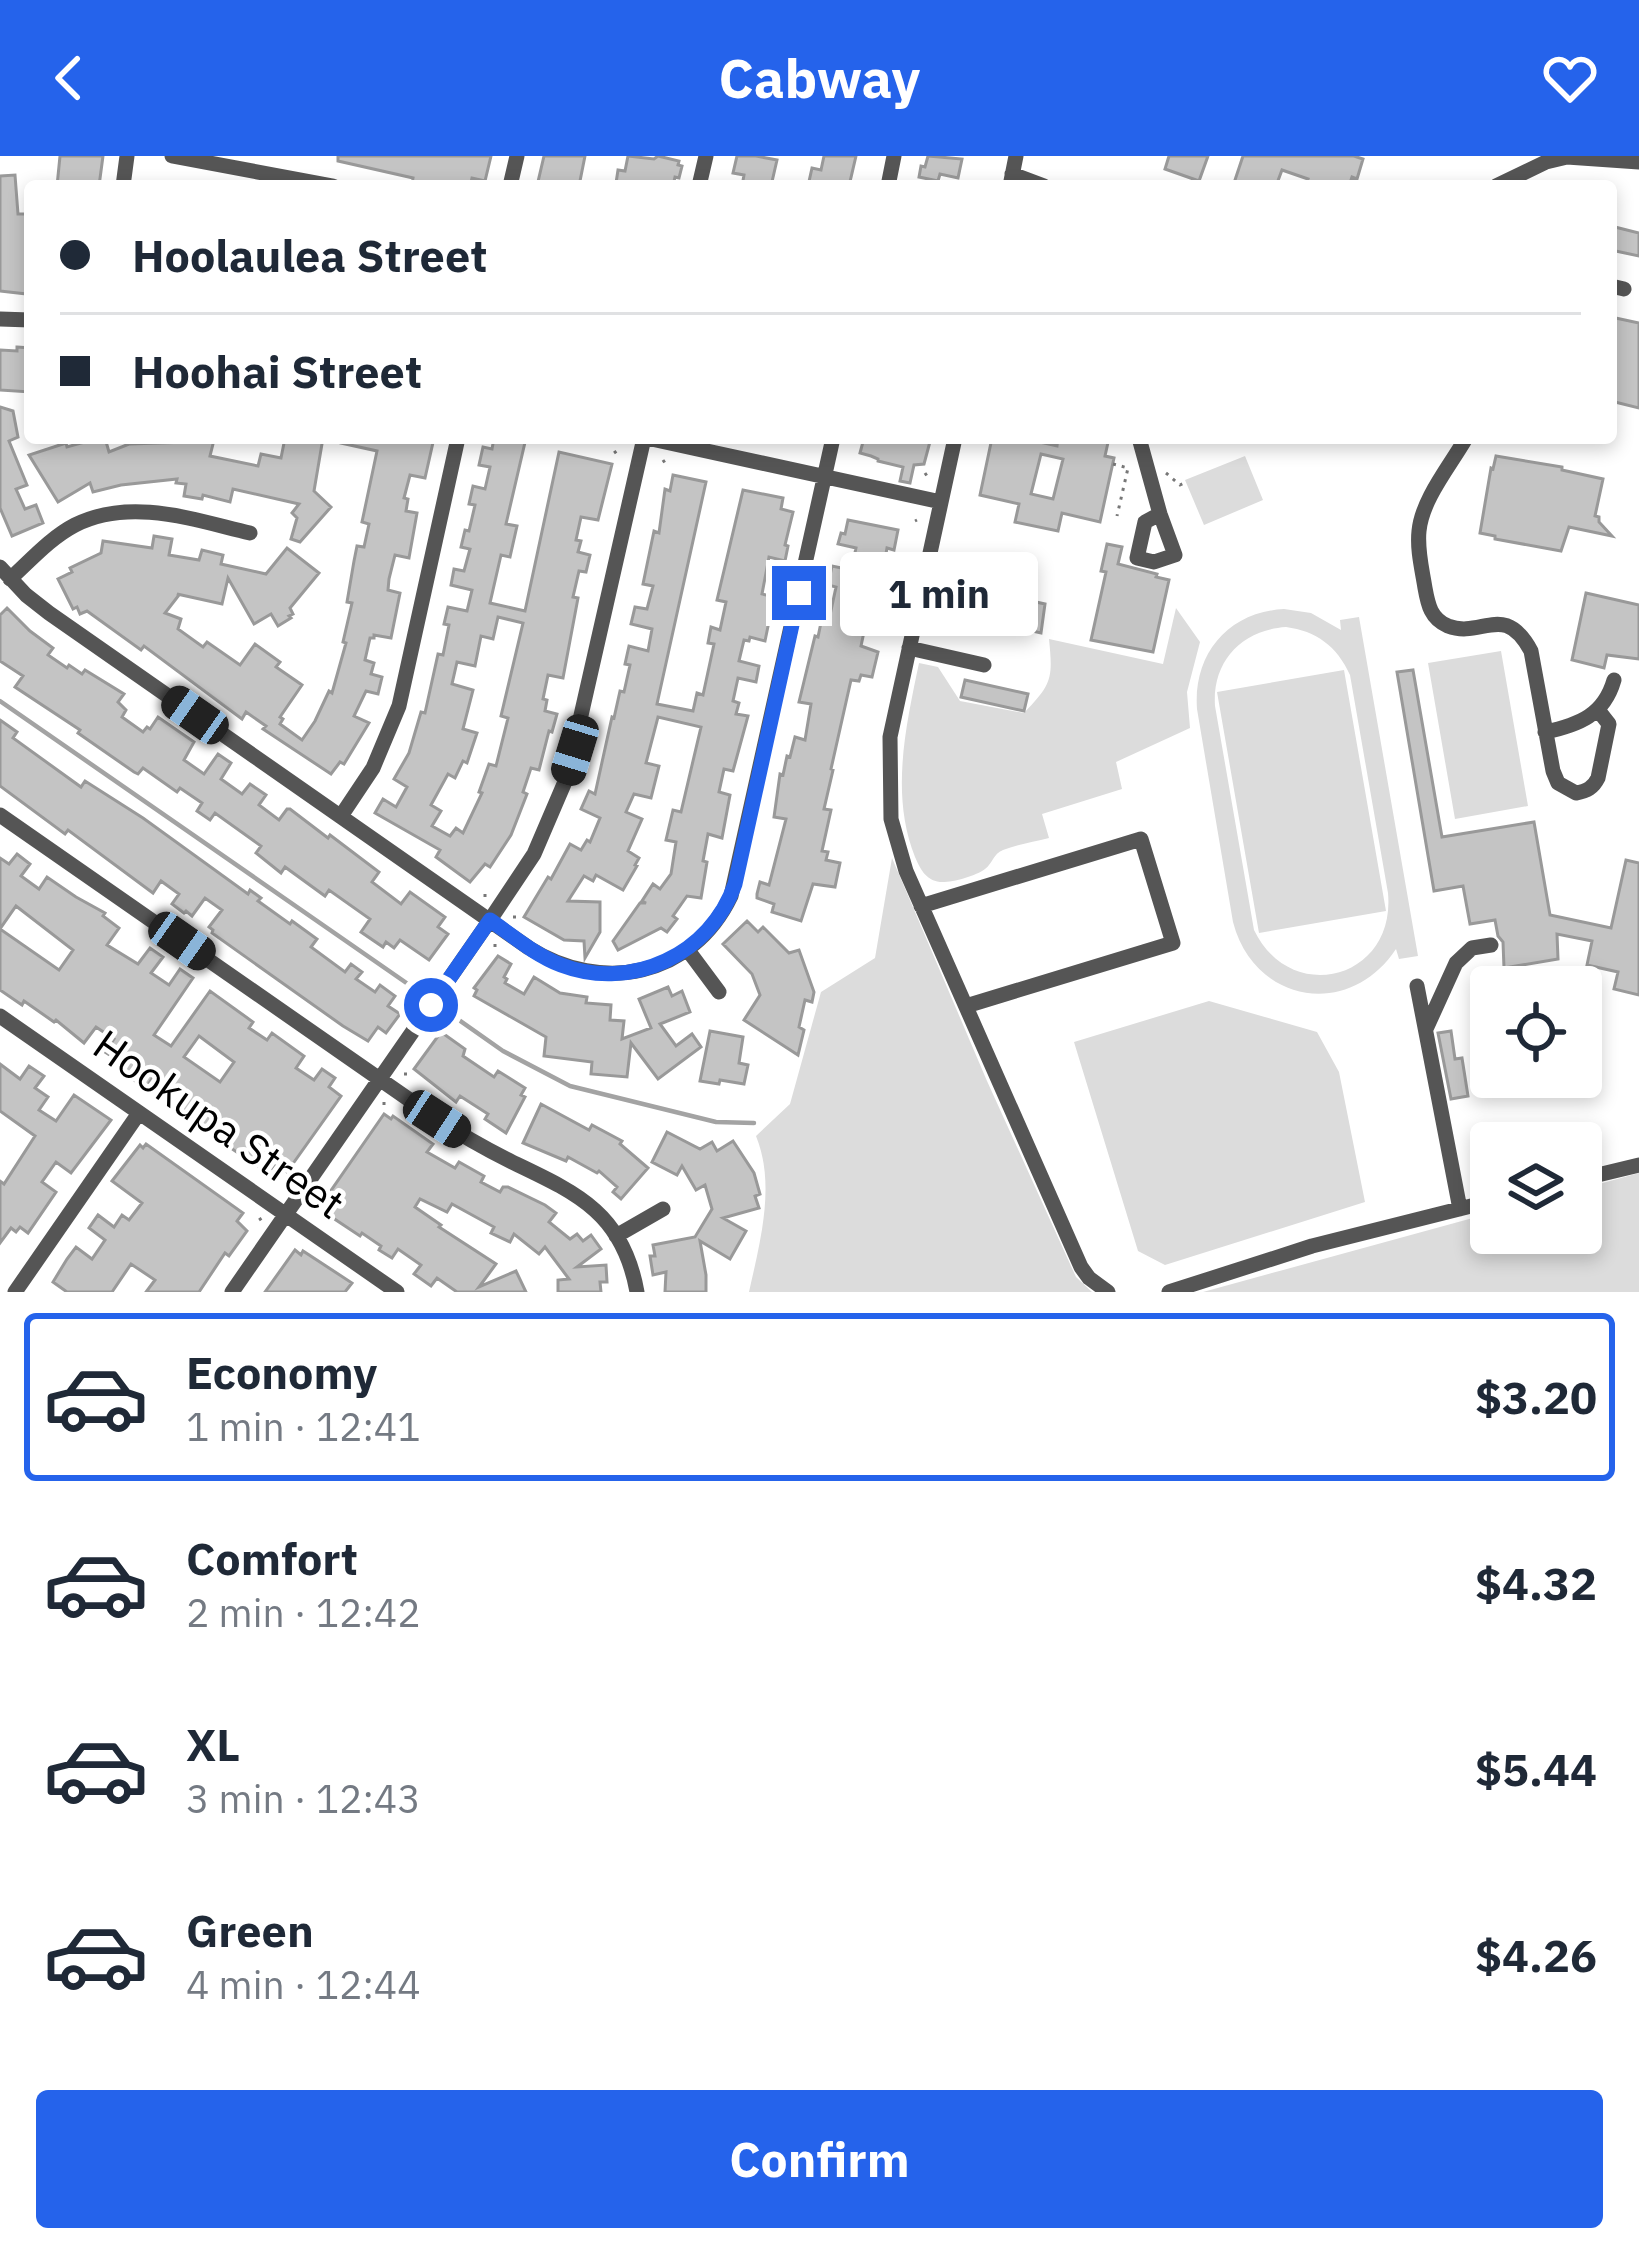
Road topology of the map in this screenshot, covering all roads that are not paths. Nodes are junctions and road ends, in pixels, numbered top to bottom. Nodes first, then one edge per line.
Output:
1 (172, 156) edge
2 (1016, 156) edge
3 (1639, 162) edge
4 (301, 180) edge
5 (1011, 180) edge
6 (1512, 180) edge
7 (457, 444) edge
8 (645, 444) edge
9 (673, 444) edge
10 (832, 444) edge
11 (954, 444) edge
12 (1141, 444) edge
13 (1462, 444) edge
14 (824, 477) junction
15 (940, 502) junction
16 (1160, 514) dead end
17 (250, 533) dead end
18 (5, 574) edge
19 (909, 648) junction
20 (984, 664) dead end
21 (1614, 680) dead end
22 (1598, 710) junction
23 (1545, 732) junction
24 (0, 815) edge
25 (341, 816) junction
26 (921, 905) junction
27 (490, 920) junction
28 (1491, 945) dead end
29 (687, 949) junction
30 (1417, 986) dead end
31 (719, 992) dead end
32 (966, 1006) junction
33 (0, 1016) edge
34 (1425, 1032) junction
35 (380, 1079) junction
36 (140, 1113) junction
37 (1639, 1165) edge
38 (1602, 1174) edge
39 (1470, 1206) edge
40 (1460, 1208) junction
41 (663, 1209) dead end
42 (286, 1214) junction
43 (616, 1236) junction
44 (15, 1292) edge
45 (232, 1292) edge
46 (397, 1292) edge
47 (637, 1292) edge
48 (1108, 1292) edge
49 (1169, 1292) edge

1 - 4 street
2 - 5 street
3 - 6 street
7 - 25 street
8 - 27 street
9 - 14 street
10 - 14 street
11 - 15 street
12 - 16 street
13 - 23 street
14 - 15 street
14 - 29 street
15 - 19 street
17 - 18 street
18 - 25 street
19 - 20 street
19 - 26 street
21 - 22 street
22 - 23 street
22 - 23 street
24 - 35 street
25 - 27 street
26 - 32 street
26 - 32 street
27 - 29 street
27 - 35 street
28 - 34 street
29 - 31 street
30 - 34 street
32 - 48 street
33 - 36 street, Hookupa Street
34 - 40 street
35 - 42 street
35 - 43 street
36 - 42 street, Hookupa Street
36 - 44 street
37 - 38 street
39 - 40 street
40 - 49 street
41 - 43 street
42 - 45 street
42 - 46 street, Hookupa Street
43 - 47 street

